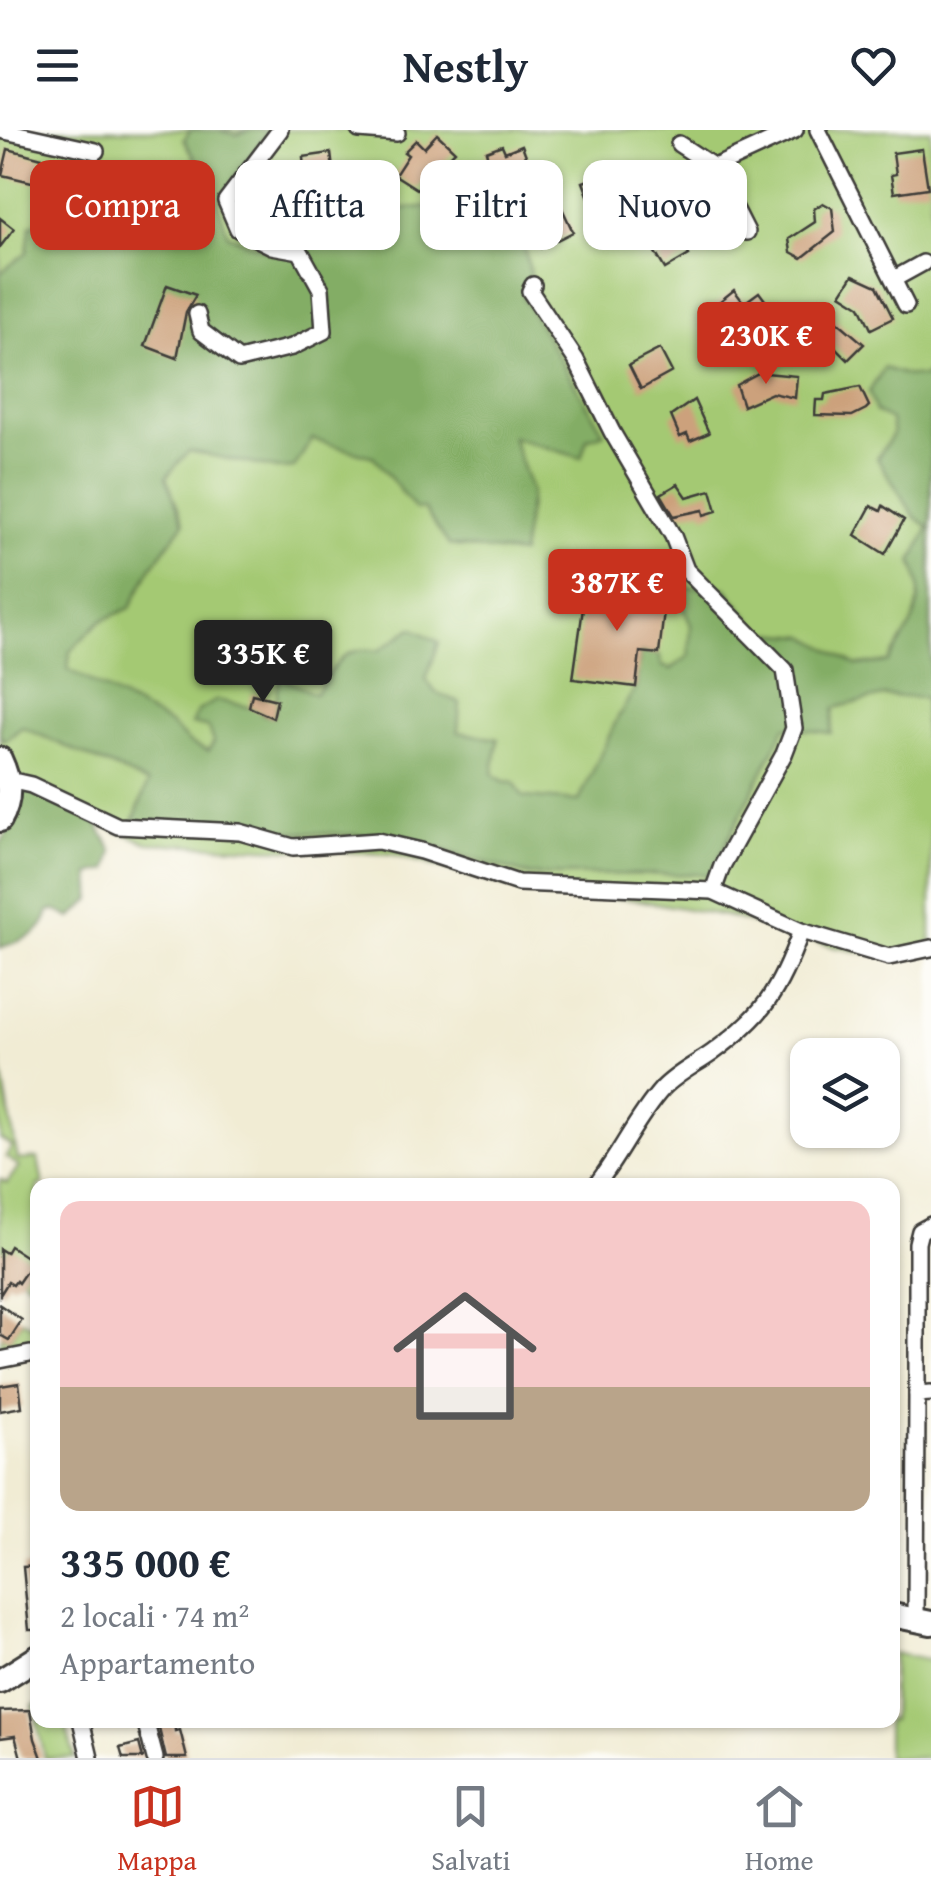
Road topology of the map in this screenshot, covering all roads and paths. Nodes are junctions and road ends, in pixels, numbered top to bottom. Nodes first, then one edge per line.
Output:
1 (0, 130) edge
2 (280, 130) edge
3 (359, 130) edge
4 (795, 130) edge
5 (818, 130) edge
6 (397, 133) dead end
7 (678, 144) dead end
8 (96, 151) dead end
9 (703, 160) edge
10 (729, 160) edge
11 (924, 263) dead end
12 (894, 279) junction
13 (533, 284) dead end
14 (906, 305) dead end
15 (197, 314) dead end
16 (4, 769) edge
17 (0, 820) edge
18 (713, 892) junction
19 (801, 932) junction
20 (931, 948) edge
21 (601, 1178) edge
22 (931, 1224) edge
23 (30, 1354) dead end
24 (0, 1360) edge
25 (924, 1393) edge
26 (924, 1622) edge
27 (30, 1662) edge
28 (0, 1682) edge
29 (83, 1728) edge
30 (148, 1728) edge
31 (90, 1758) edge
32 (155, 1758) edge

1 - 8 street
2 - 15 street
3 - 6 street
4 - 10 street
5 - 12 street
7 - 9 street
11 - 12 street
12 - 14 street
13 - 18 street
16 - 17 street
16 - 18 street
18 - 19 street
19 - 20 street
19 - 21 street
22 - 25 street
23 - 24 street
25 - 26 street
27 - 28 street
29 - 31 street
30 - 32 street

